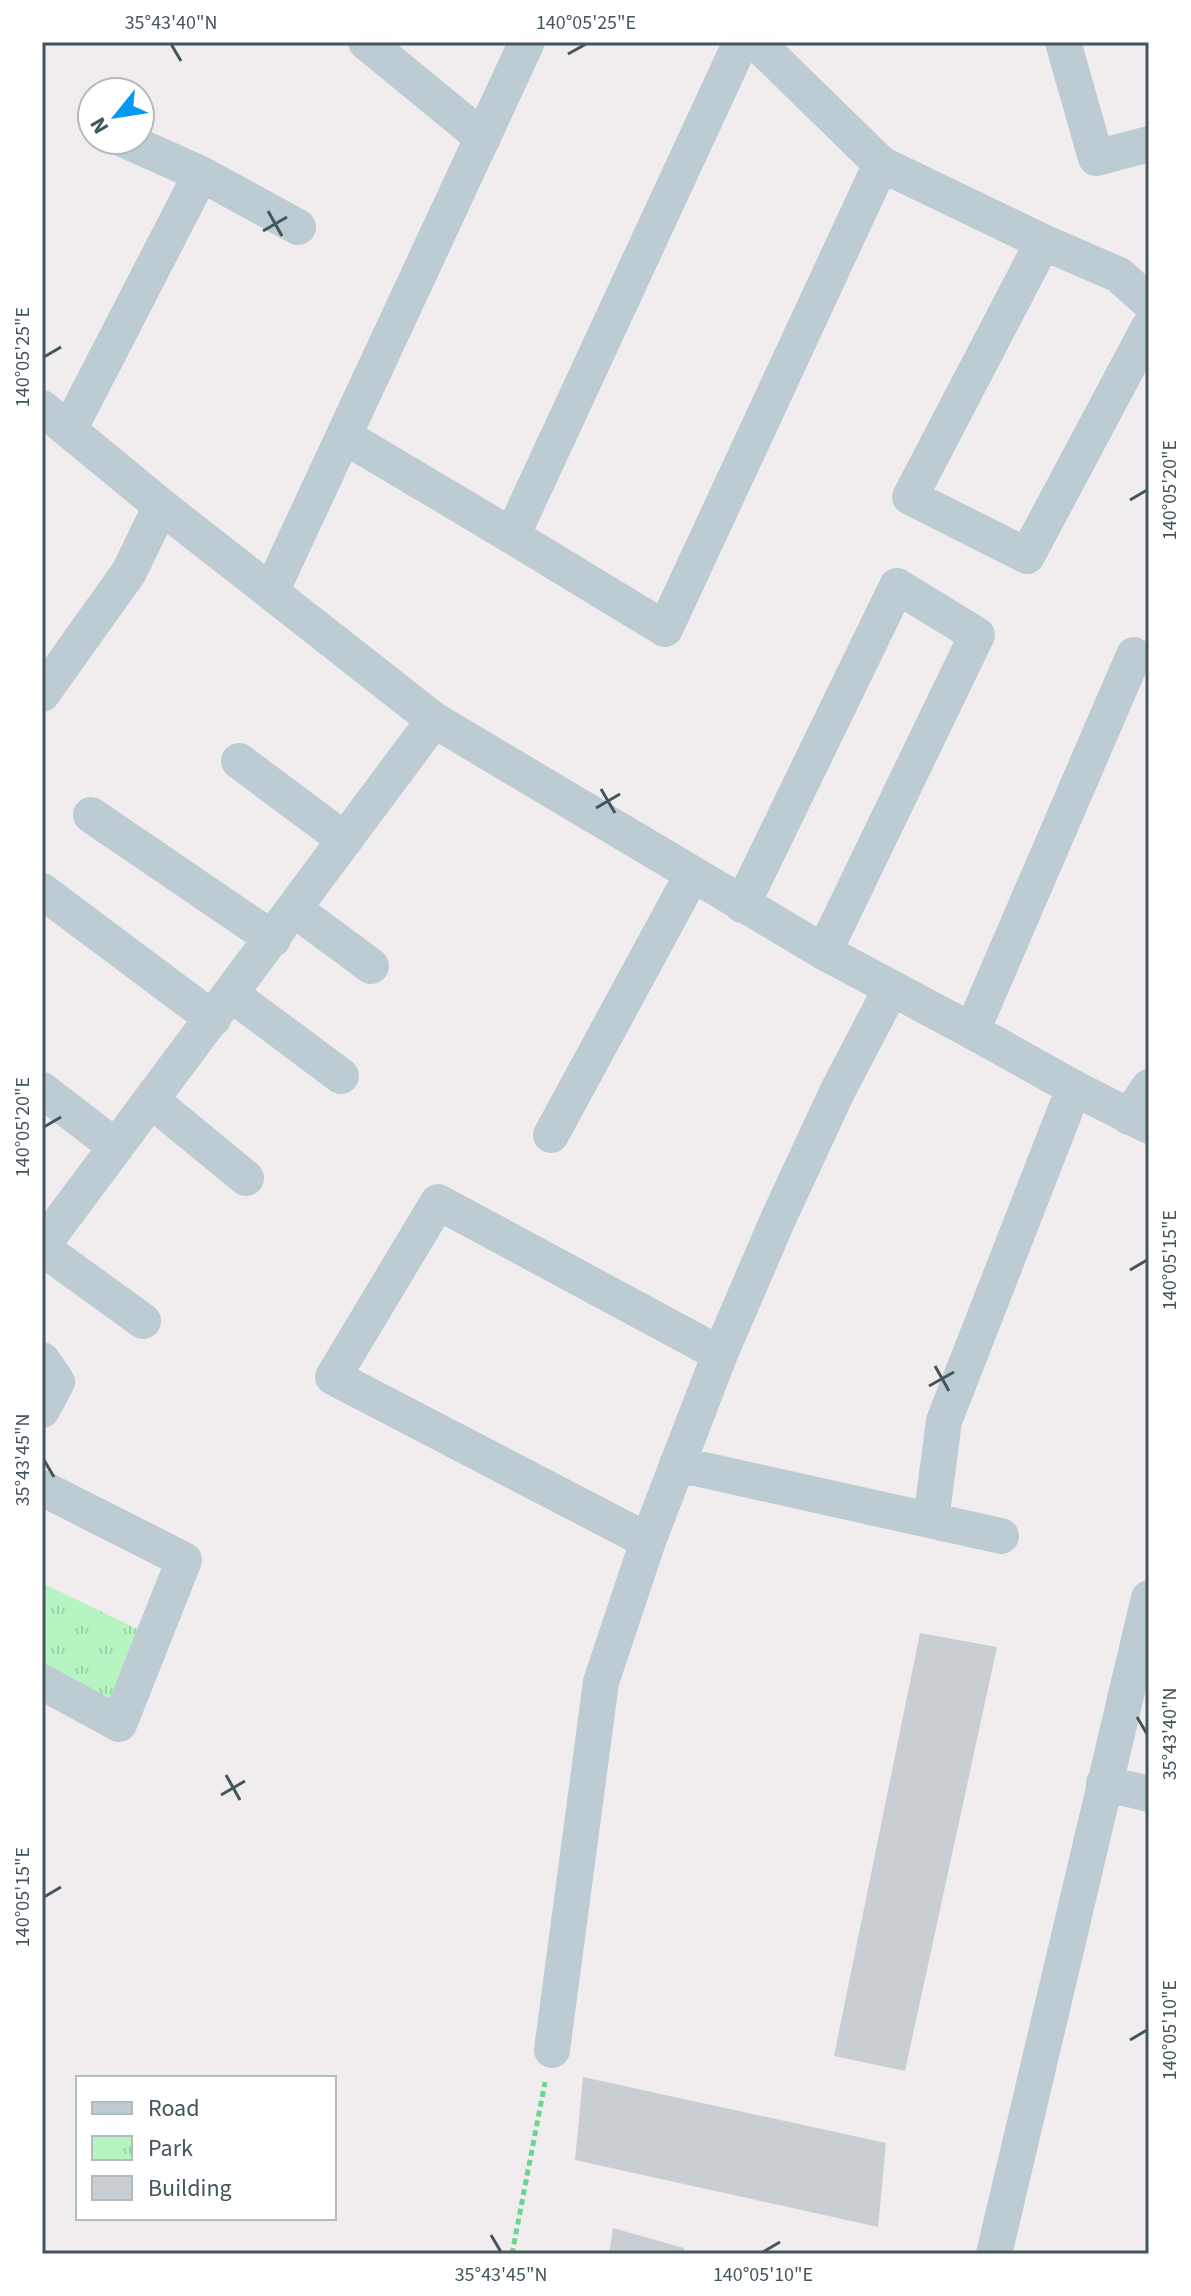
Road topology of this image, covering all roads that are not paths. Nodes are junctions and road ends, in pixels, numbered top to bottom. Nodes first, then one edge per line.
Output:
1 (366, 42) edge
2 (527, 42) edge
3 (741, 42) edge
4 (756, 42) edge
5 (1063, 42) edge
6 (483, 138) junction
7 (1149, 144) edge
8 (156, 154) edge
9 (881, 164) junction
10 (201, 174) junction
11 (298, 227) dead end
12 (1043, 242) junction
13 (1149, 302) edge
14 (1149, 327) edge
15 (55, 419) edge
16 (344, 436) junction
17 (161, 506) junction
18 (512, 536) junction
19 (271, 592) junction
20 (1134, 655) dead end
21 (42, 694) edge
22 (434, 720) junction
23 (239, 761) dead end
24 (91, 815) dead end
25 (345, 840) junction
26 (692, 875) junction
27 (42, 891) edge
28 (742, 905) junction
29 (294, 909) junction
30 (273, 939) junction
31 (824, 952) junction
32 (371, 966) dead end
33 (891, 989) junction
34 (222, 1006) junction
35 (972, 1031) junction
36 (341, 1076) dead end
37 (1149, 1087) edge
38 (1074, 1088) junction
39 (42, 1090) edge
40 (151, 1100) junction
41 (1139, 1122) edge
42 (551, 1135) dead end
43 (116, 1147) junction
44 (246, 1178) dead end
45 (42, 1247) edge
46 (143, 1321) dead end
47 (720, 1354) junction
48 (42, 1360) edge
49 (42, 1410) edge
50 (677, 1464) junction
51 (42, 1488) edge
52 (931, 1520) junction
53 (1001, 1536) dead end
54 (648, 1541) junction
55 (1148, 1606) edge
56 (42, 1682) edge
57 (1104, 1783) junction
58 (1149, 1794) edge
59 (552, 2050) road end
60 (994, 2254) edge

1 - 6 street
2 - 6 street
3 - 18 street
4 - 9 street
5 - 7 street
6 - 16 street
8 - 10 street
9 - 12 street
9 - 18 street
10 - 11 street
10 - 15 street
12 - 13 street
12 - 14 street
15 - 17 street
16 - 18 street
16 - 19 street
17 - 19 street
17 - 21 street
19 - 22 street
20 - 35 street
22 - 25 street
22 - 26 street
23 - 25 street
24 - 30 street
25 - 29 street
26 - 28 street
26 - 42 street
27 - 34 street
28 - 31 street
28 - 31 street
29 - 30 street
29 - 32 street
30 - 34 street
31 - 33 street
33 - 35 street
33 - 47 street
34 - 36 street
34 - 40 street
35 - 38 street
37 - 41 street
38 - 41 street
38 - 52 street
39 - 43 street
40 - 43 street
40 - 44 street
43 - 45 street
45 - 46 street
47 - 50 street
47 - 54 street
48 - 49 street
50 - 52 street
50 - 54 street
51 - 56 street
52 - 53 street
54 - 59 street
55 - 57 street
57 - 58 street
57 - 60 street

